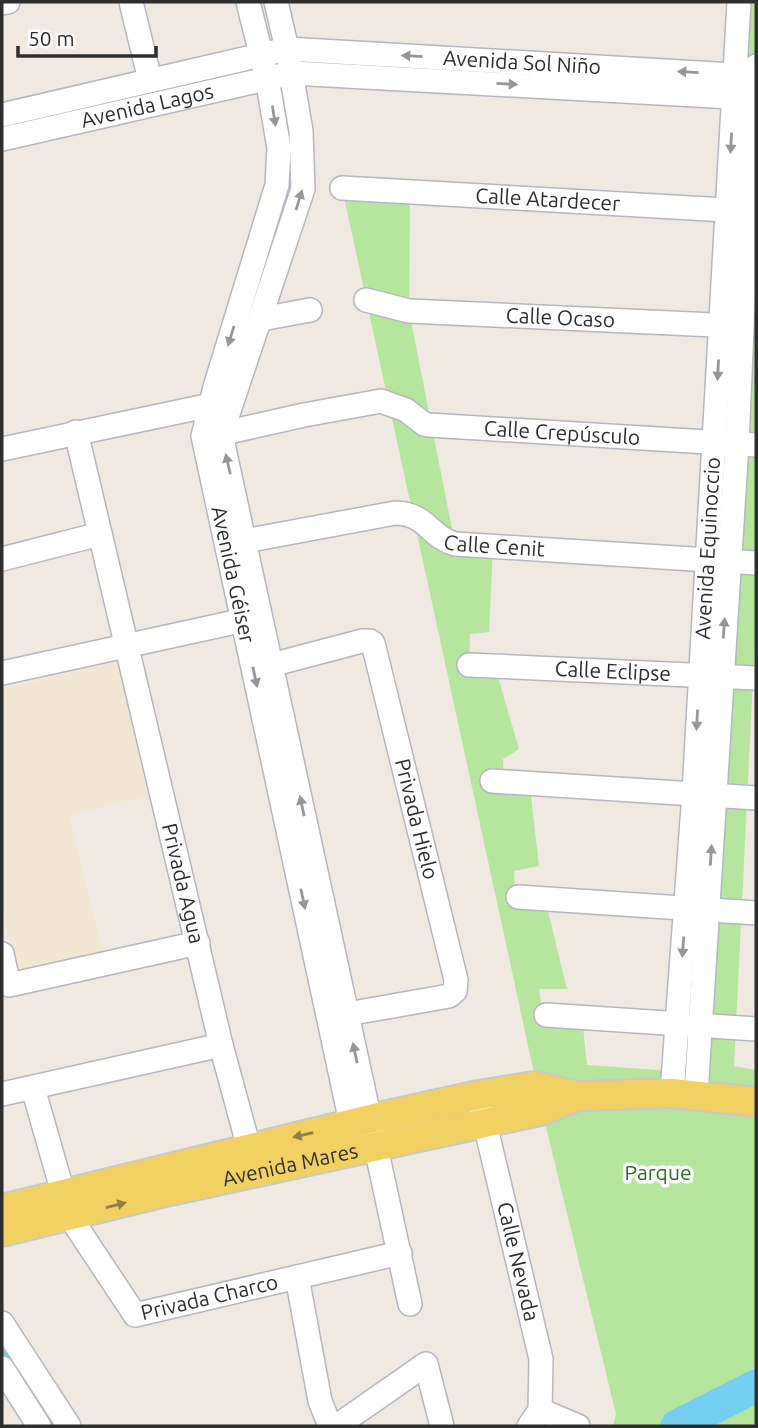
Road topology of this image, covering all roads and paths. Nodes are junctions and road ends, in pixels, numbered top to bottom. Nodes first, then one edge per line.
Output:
1 (8, 2) edge
2 (131, 2) edge
3 (248, 2) edge
4 (276, 2) edge
5 (739, 2) edge
6 (2, 3) edge
7 (287, 50) junction
8 (261, 54) junction
9 (292, 72) junction
10 (267, 78) junction
11 (150, 80) junction
12 (750, 84) edge
13 (29, 108) junction
14 (2, 115) edge
15 (35, 131) junction
16 (2, 139) edge
17 (342, 188) dead end
18 (744, 211) edge
19 (265, 225) junction
20 (289, 233) junction
21 (366, 300) dead end
22 (310, 310) dead end
23 (261, 319) junction
24 (739, 326) edge
25 (221, 394) junction
26 (76, 432) junction
27 (224, 433) junction
28 (714, 443) junction
29 (747, 444) edge
30 (2, 449) edge
31 (100, 534) junction
32 (245, 541) junction
33 (2, 559) edge
34 (718, 560) junction
35 (756, 562) edge
36 (252, 619) junction
37 (127, 645) junction
38 (271, 665) junction
39 (469, 666) dead end
40 (2, 673) edge
41 (710, 675) junction
42 (756, 678) edge
43 (492, 781) dead end
44 (704, 794) junction
45 (756, 798) edge
46 (305, 865) junction
47 (518, 897) dead end
48 (697, 909) junction
49 (756, 913) edge
50 (198, 943) junction
51 (2, 954) edge
52 (347, 1014) junction
53 (546, 1015) dead end
54 (688, 1024) junction
55 (756, 1029) edge
56 (221, 1045) junction
57 (33, 1088) junction
58 (2, 1094) edge
59 (684, 1094) junction
60 (479, 1095) junction
61 (578, 1096) junction
62 (756, 1102) edge
63 (484, 1123) junction
64 (364, 1135) junction
65 (249, 1148) junction
66 (166, 1180) junction
67 (67, 1205) junction
68 (2, 1209) edge
69 (2, 1232) edge
70 (400, 1253) junction
71 (297, 1277) junction
72 (410, 1304) dead end
73 (2, 1323) edge
74 (2, 1368) edge
75 (534, 1418) edge
76 (39, 1426) edge
77 (69, 1426) edge
78 (330, 1426) edge
79 (337, 1426) edge
80 (442, 1426) edge
81 (578, 1426) edge

1 - 6 street
2 - 11 street
3 - 8 street, Avenida Géiser
4 - 7 street, Avenida Géiser
5 - 12 street, Avenida Equinoccio
7 - 8 street, Avenida Lagos
7 - 9 street, Avenida Géiser
12 -> 7 street, Avenida Sol Niño
8 - 10 street, Avenida Géiser
8 - 11 street, Avenida Lagos
9 - 10 street, Avenida Lagos
9 -> 12 street, Avenida Sol Niño
20 -> 9 street, Avenida Géiser
10 - 15 street, Avenida Lagos
10 -> 19 street, Avenida Géiser
11 - 13 street, Avenida Lagos
12 - 18 street, Avenida Equinoccio
13 - 14 street, Avenida Lagos
13 - 15 street
15 - 16 street, Avenida Lagos
17 - 18 street, Calle Atardecer
18 - 24 street, Avenida Equinoccio
19 - 20 street
19 -> 25 street, Avenida Géiser
20 - 23 street, Avenida Géiser
21 - 24 street, Calle Ocaso
22 - 23 street
23 - 25 street, Avenida Géiser
24 -> 28 street, Avenida Equinoccio
24 - 29 street, Avenida Equinoccio
25 - 26 street
25 - 27 street, Avenida Géiser
25 - 36 street, Avenida Géiser
26 - 30 street
26 - 31 street, Privada Agua
27 - 28 street, Calle Crepúsculo
32 -> 27 street, Avenida Géiser
28 - 29 street, Calle Crepúsculo
28 - 34 street, Avenida Equinoccio
29 - 34 street, Avenida Equinoccio
31 - 33 street
31 - 37 street, Privada Agua
32 - 34 street, Calle Cenit
32 - 36 street, Avenida Géiser
34 - 35 street, Calle Cenit
34 - 41 street, Avenida Equinoccio
36 - 37 street
36 - 38 street, Avenida Géiser
36 -> 46 street, Avenida Géiser
37 - 40 street
37 - 50 street, Privada Agua
46 -> 38 street, Avenida Géiser
38 - 52 street, Privada Hielo
39 - 41 street, Calle Eclipse
41 - 42 street, Calle Eclipse
41 - 44 street, Avenida Equinoccio
43 - 44 street
44 - 45 street
44 - 48 street, Avenida Equinoccio
46 - 52 street, Avenida Géiser
46 -> 64 street, Avenida Géiser
47 - 48 street
48 - 49 street
48 - 54 street, Avenida Equinoccio
50 - 51 street, Privada Agua
50 - 56 street
64 -> 52 street, Avenida Géiser
53 - 54 street
54 - 55 street
54 - 59 street, Avenida Equinoccio
56 - 57 street
56 - 65 street
57 - 58 street
57 - 67 street
59 - 61 main road, Avenida Mares
59 - 62 main road, Avenida Mares
60 - 61 main road, Avenida Mares
60 - 63 street, Calle Nevada
60 - 64 main road, Avenida Mares
61 - 63 main road, Avenida Mares
63 - 64 main road, Avenida Mares
63 - 75 street, Calle Nevada
64 -> 65 main road, Avenida Mares
64 - 66 main road, Avenida Mares
64 - 70 street
65 - 66 main road, Avenida Mares
66 - 67 main road, Avenida Mares
67 - 68 main road, Avenida Mares
67 - 69 main road, Avenida Mares
67 - 71 street, Privada Charco
70 - 71 street, Privada Charco
70 - 72 street
71 - 78 street
73 - 77 street
74 - 76 street
75 - 81 street
79 - 80 street

